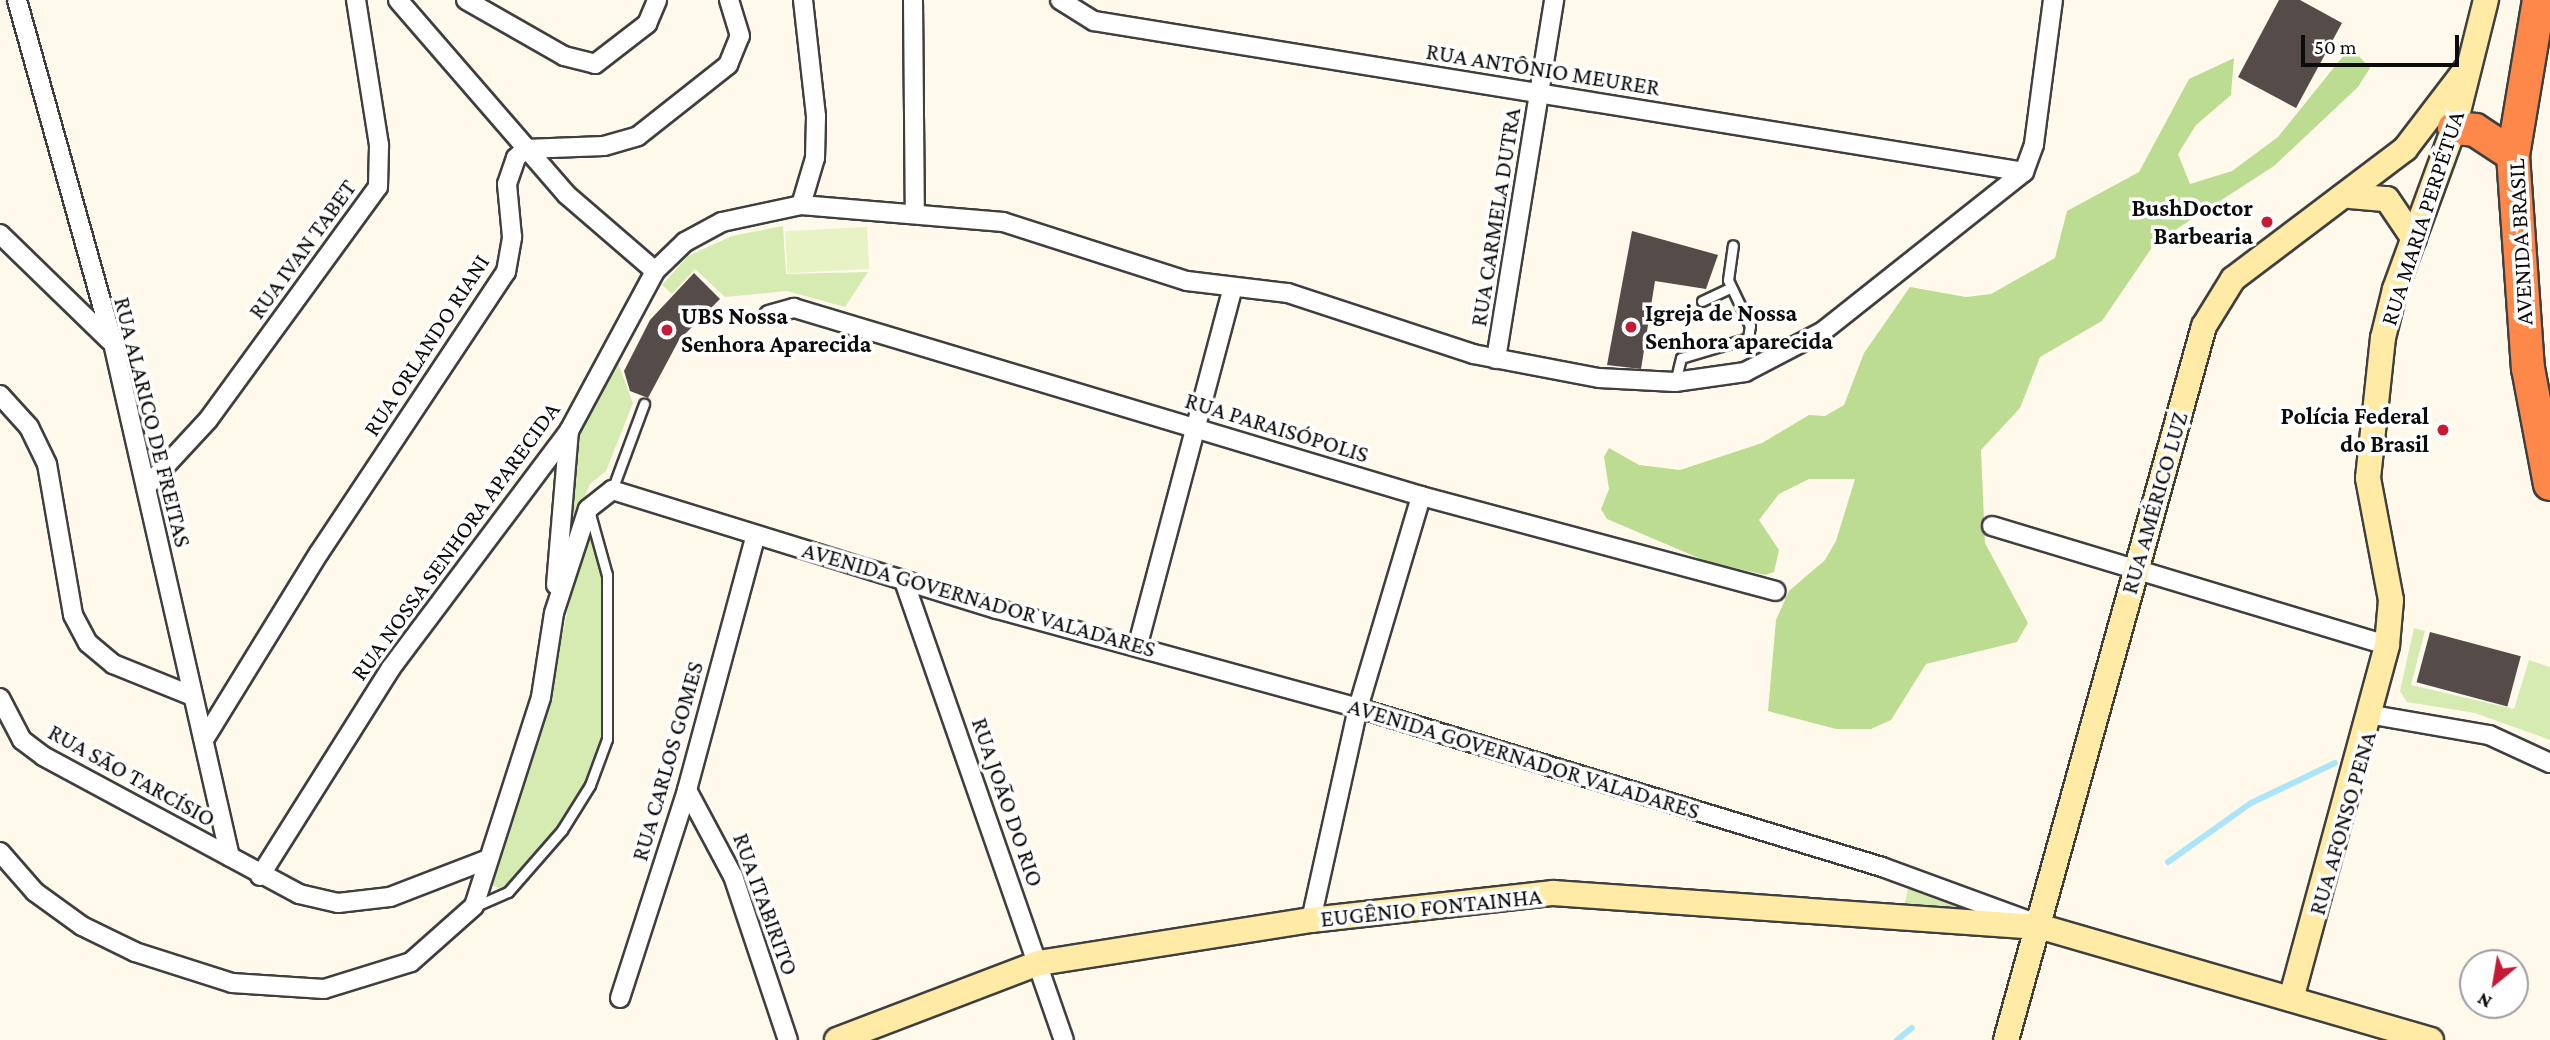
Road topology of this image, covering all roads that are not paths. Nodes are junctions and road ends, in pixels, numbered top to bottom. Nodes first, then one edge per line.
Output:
1 (17, 0) edge
2 (356, 0) edge
3 (398, 0) edge
4 (466, 0) edge
5 (657, 0) edge
6 (729, 0) edge
7 (803, 0) edge
8 (913, 0) edge
9 (1060, 0) edge
10 (1553, 0) edge
11 (2053, 0) edge
12 (2486, 0) edge
13 (2539, 0) edge
14 (2468, 68) junction
15 (1540, 94) junction
16 (2454, 128) junction
17 (525, 149) junction
18 (2405, 149) junction
19 (2513, 155) junction
20 (2439, 169) junction
21 (2024, 172) junction
22 (2350, 196) junction
23 (802, 205) junction
24 (915, 213) junction
25 (0, 234) edge
26 (2414, 239) junction
27 (1733, 245) dead end
28 (655, 271) junction
29 (1233, 288) junction
30 (1730, 288) junction
31 (1702, 301) dead end
32 (769, 315) dead end
33 (113, 343) junction
34 (1496, 359) junction
35 (1675, 382) junction
36 (0, 395) edge
37 (644, 404) dead end
38 (1198, 429) junction
39 (569, 431) junction
40 (2550, 484) edge
41 (146, 487) junction
42 (612, 491) junction
43 (1421, 496) junction
44 (588, 509) junction
45 (1992, 526) dead end
46 (756, 535) junction
47 (2135, 567) junction
48 (904, 581) junction
49 (1775, 591) dead end
50 (554, 612) junction
51 (1138, 644) junction
52 (2387, 645) junction
53 (190, 695) junction
54 (0, 698) edge
55 (1358, 708) junction
56 (2373, 715) junction
57 (205, 738) junction
58 (2550, 763) edge
59 (687, 790) junction
60 (0, 852) edge
61 (230, 857) junction
62 (486, 860) junction
63 (260, 876) junction
64 (474, 906) junction
65 (1311, 920) junction
66 (2042, 927) junction
67 (1039, 963) junction
68 (620, 998) dead end
69 (2291, 999) junction
70 (2406, 1037) edge
71 (788, 1040) edge
72 (836, 1040) edge
73 (1064, 1040) edge
74 (2006, 1040) edge
75 (2431, 1040) edge

1 - 33 street, RUA ALARICO DE FREITAS
2 - 41 street, RUA IVAN TABET
3 - 17 street
4 - 5 street
6 - 17 street
7 - 23 street
8 - 24 street
9 - 15 street, RUA ANTÔNIO MEURER
10 - 15 street, RUA CARMELA DUTRA
11 - 21 street
12 - 14 street, RUA MARIA PERPÉTUA
13 - 19 highway, AVENIDA BRASIL
14 - 16 street, RUA MARIA PERPÉTUA
14 - 18 street, RUA AMÉRICO LUZ
15 - 21 street, RUA ANTÔNIO MEURER
15 - 34 street, RUA CARMELA DUTRA
16 - 19 highway
16 - 20 street, RUA MARIA PERPÉTUA
17 - 28 street
17 - 57 street, RUA ORLANDO RIANI
18 - 20 street
18 - 22 street, RUA AMÉRICO LUZ
19 - 40 highway, AVENIDA BRASIL
20 - 26 street, RUA MARIA PERPÉTUA
21 - 35 street, RUA NOSSA SENHORA APARECIDA
22 - 26 street
22 - 47 street, RUA AMÉRICO LUZ
23 - 24 street, RUA NOSSA SENHORA APARECIDA
23 - 28 street, RUA NOSSA SENHORA APARECIDA
24 - 29 street, RUA NOSSA SENHORA APARECIDA
25 - 33 street
26 - 52 street, RUA MARIA PERPÉTUA
27 - 30 lane
28 - 39 street, RUA NOSSA SENHORA APARECIDA
29 - 34 street, RUA NOSSA SENHORA APARECIDA
29 - 38 street
30 - 31 lane
30 - 35 lane
32 - 38 street, RUA PARAISÓPOLIS
33 - 41 street, RUA ALARICO DE FREITAS
34 - 35 street, RUA NOSSA SENHORA APARECIDA
36 - 53 street
37 - 42 lane
38 - 43 street, RUA PARAISÓPOLIS
38 - 51 street
39 - 50 street
39 - 63 street, RUA NOSSA SENHORA APARECIDA
41 - 53 street, RUA ALARICO DE FREITAS
42 - 44 street
42 - 46 street, AVENIDA GOVERNADOR VALADARES
43 - 49 street, RUA PARAISÓPOLIS
43 - 55 street
44 - 50 street
44 - 64 lane
45 - 47 street
46 - 48 street, AVENIDA GOVERNADOR VALADARES
46 - 59 street, RUA CARLOS GOMES
47 - 52 street
47 - 66 street, RUA AMÉRICO LUZ
48 - 51 street, AVENIDA GOVERNADOR VALADARES
48 - 67 street, RUA JOÃO DO RIO
50 - 62 street
51 - 55 street, AVENIDA GOVERNADOR VALADARES
52 - 56 street, RUA AFONSO PENA
53 - 57 street, RUA ALARICO DE FREITAS
54 - 61 street, RUA SÃO TARCÍSIO
55 - 65 street
55 - 66 street, AVENIDA GOVERNADOR VALADARES
56 - 58 street
56 - 69 street, RUA AFONSO PENA
57 - 61 street, RUA ALARICO DE FREITAS
59 - 68 street, RUA CARLOS GOMES
59 - 71 street, RUA ITABIRITO
60 - 64 street
61 - 63 street, RUA SÃO TARCÍSIO
62 - 63 street, RUA SÃO TARCÍSIO
62 - 64 street
65 - 66 street, EUGÊNIO FONTAINHA
65 - 67 street, EUGÊNIO FONTAINHA
66 - 69 street, AVENIDA GOVERNADOR VALADARES
66 - 74 street, RUA AMÉRICO LUZ
67 - 72 street, EUGÊNIO FONTAINHA
67 - 73 street, RUA JOÃO DO RIO
69 - 70 street, AVENIDA GOVERNADOR VALADARES
70 - 75 street, AVENIDA GOVERNADOR VALADARES

